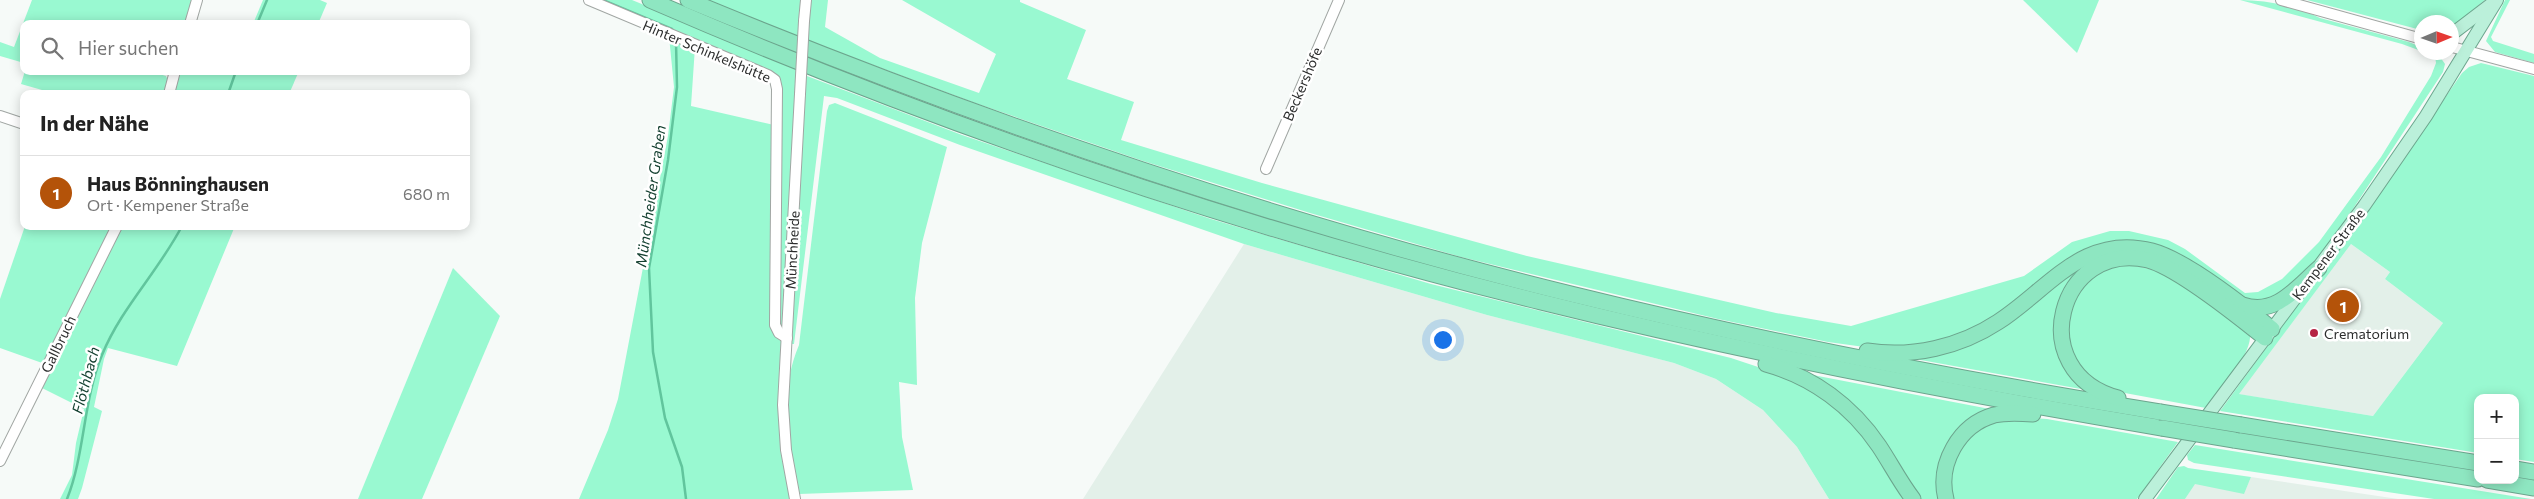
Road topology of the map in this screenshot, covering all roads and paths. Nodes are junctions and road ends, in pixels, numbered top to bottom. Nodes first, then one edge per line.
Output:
1 (197, 0) edge
2 (589, 0) edge
3 (650, 0) edge
4 (688, 0) edge
5 (806, 0) edge
6 (1339, 0) edge
7 (2281, 0) edge
8 (2496, 0) edge
9 (191, 20) edge
10 (2459, 30) edge
11 (2414, 37) edge
12 (2459, 49) edge
13 (2466, 51) junction
14 (2534, 69) edge
15 (174, 75) edge
16 (169, 90) edge
17 (0, 116) edge
18 (20, 123) edge
19 (1266, 169) dead end
20 (115, 230) edge
21 (2319, 268) junction
22 (2239, 304) junction
23 (2269, 334) junction
24 (787, 338) junction
25 (1770, 340) junction
26 (1718, 344) junction
27 (2160, 412) junction
28 (2121, 421) junction
29 (0, 462) edge
30 (2474, 462) edge
31 (2519, 470) edge
32 (2534, 472) edge
33 (2474, 478) edge
34 (2510, 484) edge
35 (2534, 488) edge
36 (795, 499) edge
37 (1912, 499) edge
38 (1946, 499) edge
39 (2145, 499) edge

1 - 9 street
2 - 24 street, Hinter Schinkelshütte
3 - 26 highway
4 - 25 highway
5 - 24 street, Münchheide, bridge
6 - 19 street, Beckershöfe
7 - 11 street
8 - 10 main road
8 - 13 main road, Kempener Straße
12 - 13 street
13 - 14 street
13 - 21 main road, Kempener Straße
15 - 16 street
17 - 18 street
20 - 29 street, Gallbruch
21 - 22 highway
21 - 23 main road, Kempener Straße
22 - 23 highway
22 - 25 highway
23 - 27 highway
23 - 39 main road, Kempener Straße
24 - 36 street, Münchheide
25 - 27 highway
26 - 28 highway
26 - 37 highway
27 - 30 highway, bridge
28 - 33 highway, bridge
28 - 38 highway
31 - 32 highway
34 - 35 highway

